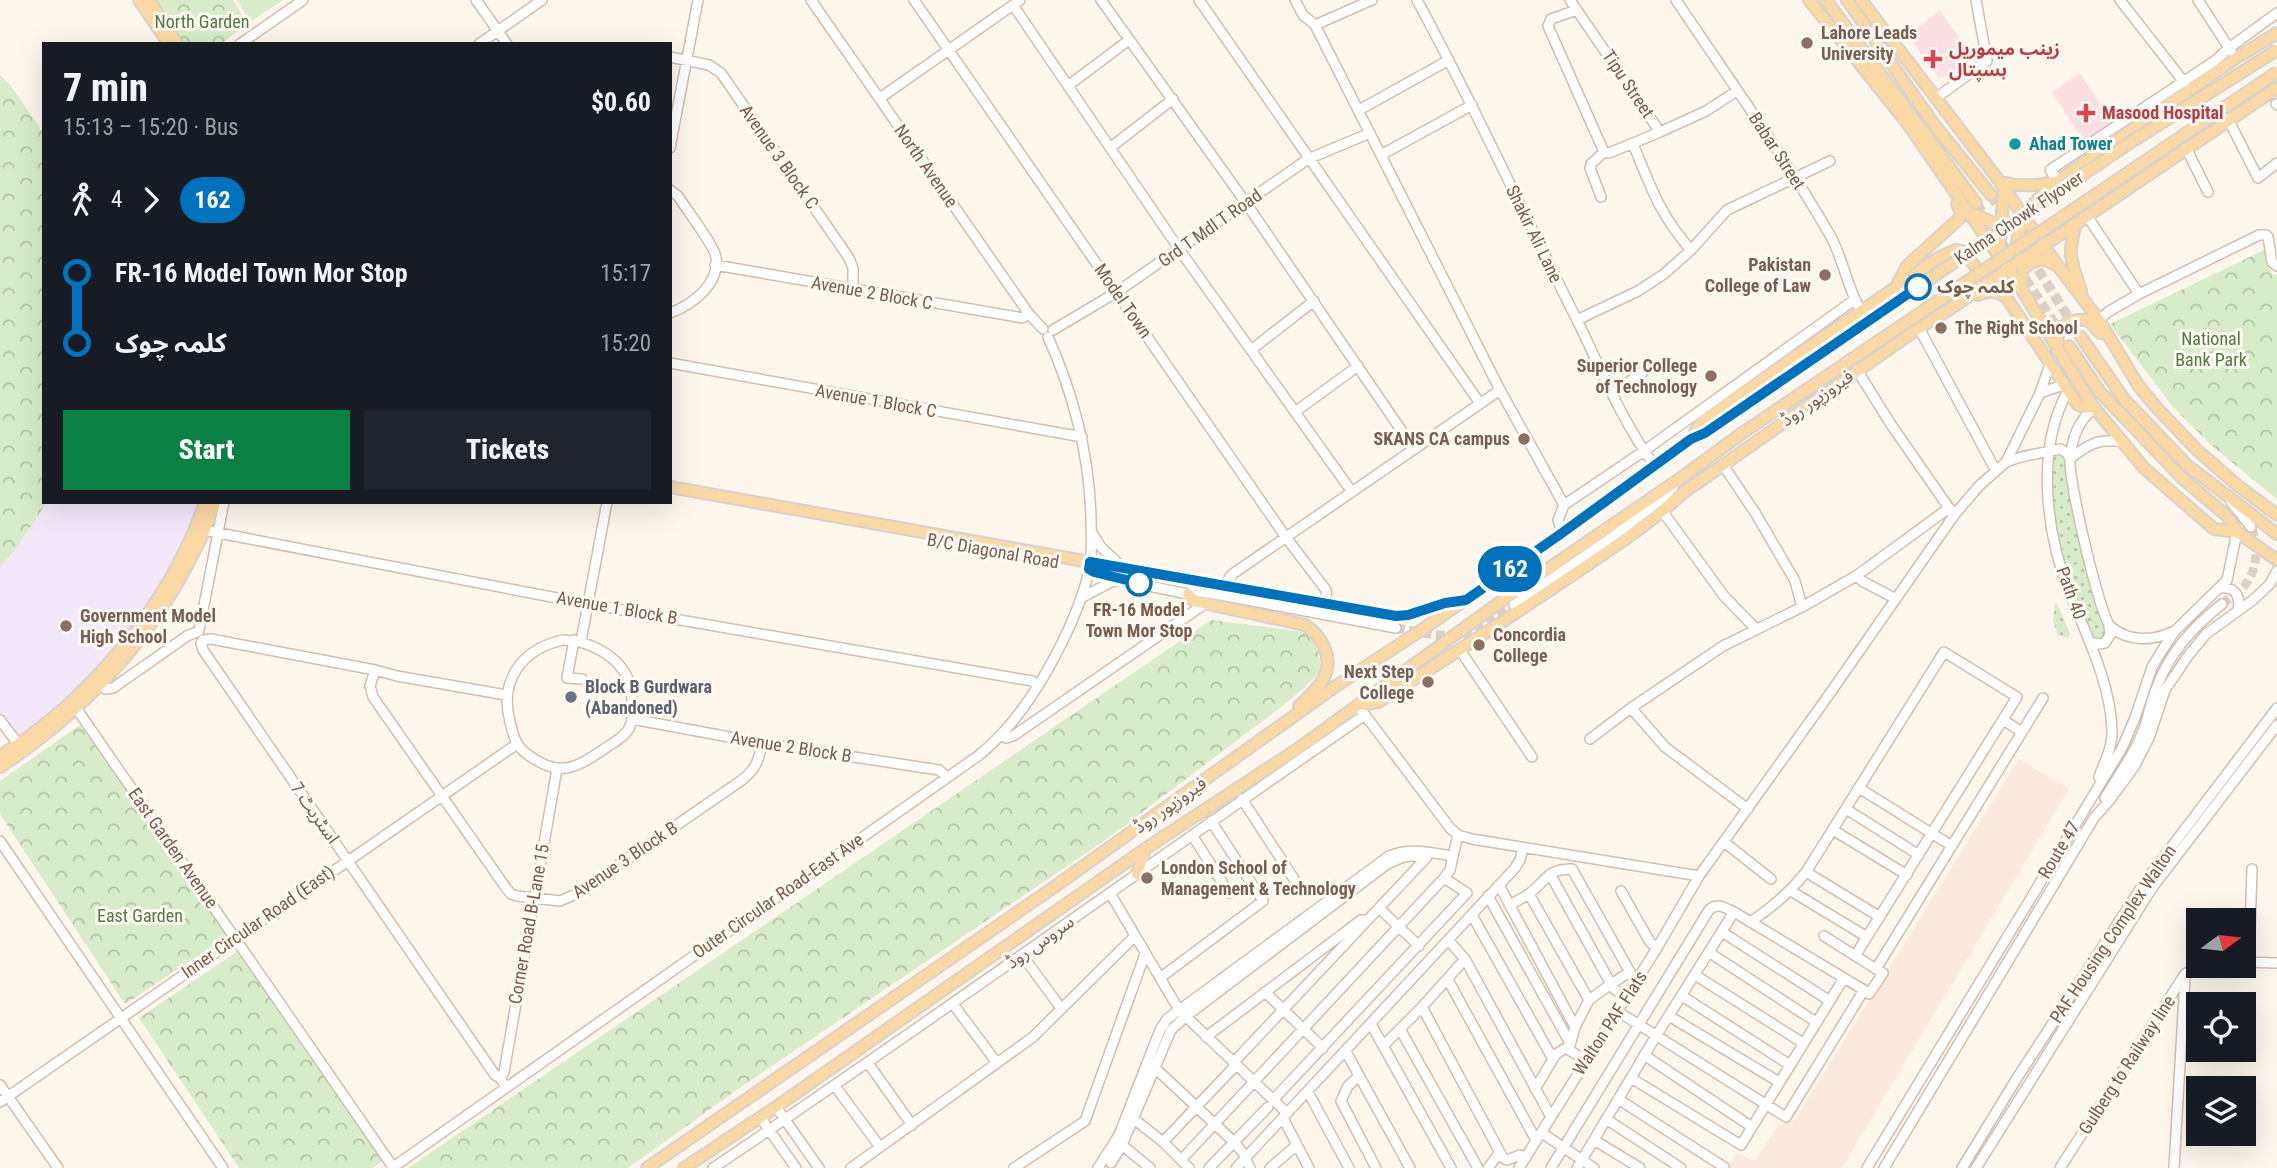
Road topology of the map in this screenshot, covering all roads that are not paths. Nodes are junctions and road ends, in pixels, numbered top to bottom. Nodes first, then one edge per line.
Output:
1 (139, 0) edge
2 (149, 0) edge
3 (303, 0) edge
4 (476, 0) edge
5 (542, 0) edge
6 (698, 0) edge
7 (811, 0) edge
8 (915, 0) edge
9 (1101, 0) edge
10 (1199, 0) edge
11 (1295, 0) edge
12 (1371, 0) edge
13 (1416, 0) edge
14 (1570, 0) edge
15 (1676, 0) edge
16 (1811, 0) edge
17 (1826, 0) edge
18 (1844, 0) edge
19 (1861, 0) edge
20 (1976, 0) edge
21 (2120, 0) edge
22 (2198, 0) edge
23 (1017, 3) edge
24 (1577, 10) junction
25 (2277, 13) edge
26 (1315, 25) junction
27 (498, 31) junction
28 (2277, 33) edge
29 (1129, 40) junction
30 (168, 42) edge
31 (176, 42) edge
32 (243, 42) edge
33 (482, 42) edge
34 (506, 42) edge
35 (2229, 48) junction
36 (948, 50) junction
37 (2277, 50) edge
38 (672, 57) edge
39 (2236, 58) junction
40 (687, 60) junction
41 (1449, 60) junction
42 (2277, 72) edge
43 (2184, 82) junction
44 (1069, 85) junction
45 (2277, 88) edge
46 (1737, 91) junction
47 (1936, 97) junction
48 (880, 98) junction
49 (1173, 99) junction
50 (1472, 105) junction
51 (1359, 110) junction
52 (2228, 119) junction
53 (1370, 132) junction
54 (1660, 132) junction
55 (672, 138) edge
56 (1633, 144) junction
57 (1110, 148) junction
58 (2186, 148) junction
59 (1604, 152) junction
60 (1381, 155) junction
61 (1929, 155) junction
62 (1308, 159) junction
63 (1830, 161) dead end
64 (2277, 163) edge
65 (1795, 177) junction
66 (2058, 180) junction
67 (2002, 184) junction
68 (672, 192) edge
69 (2208, 192) dead end
70 (1991, 195) tunnel mouth
71 (1601, 197) dead end
72 (1246, 203) junction
73 (1971, 207) junction
74 (2087, 216) junction
75 (2025, 217) junction
76 (2076, 223) junction
77 (2001, 226) junction
78 (2017, 234) junction
79 (2044, 246) junction
80 (1180, 249) junction
81 (1691, 250) junction
82 (1999, 257) junction
83 (715, 265) junction
84 (2277, 265) edge
85 (2012, 266) junction
86 (2058, 266) junction
87 (1896, 285) junction
88 (853, 290) junction
89 (2022, 290) junction
90 (1116, 292) junction
91 (2139, 294) junction
92 (2083, 299) junction
93 (1854, 300) junction
94 (1314, 301) junction
95 (1950, 309) junction
96 (1861, 311) junction
97 (672, 312) edge
98 (1029, 314) junction
99 (1577, 320) junction
100 (2099, 320) junction
101 (1919, 328) junction
102 (1048, 332) junction
103 (2081, 337) tunnel mouth
104 (2069, 346) tunnel mouth
105 (2115, 349) junction
106 (1251, 350) junction
107 (2057, 350) junction
108 (672, 363) edge
109 (2050, 364) junction
110 (1359, 366) junction
111 (1646, 370) dead end
112 (1857, 370) junction
113 (2065, 388) junction
114 (1500, 390) junction
115 (1614, 393) junction
116 (2040, 393) junction
117 (1479, 402) junction
118 (2093, 406) junction
119 (1295, 412) junction
120 (1730, 415) joint
121 (1741, 433) joint
122 (1082, 437) junction
123 (1691, 439) junction
124 (2123, 442) junction
125 (1414, 449) junction
126 (1644, 451) junction
127 (2048, 453) junction
128 (2070, 459) junction
129 (2006, 461) junction
130 (1723, 465) junction
131 (1655, 466) junction
132 (1996, 471) junction
133 (1678, 480) junction
134 (672, 487) edge
135 (1352, 492) junction
136 (1683, 493) junction
137 (672, 494) edge
138 (2226, 496) junction
139 (205, 504) edge
140 (214, 504) edge
141 (224, 504) edge
142 (607, 504) edge
143 (1564, 505) junction
144 (1952, 511) junction
145 (1663, 512) junction
146 (2277, 515) edge
147 (2251, 527) tunnel mouth
148 (200, 530) junction
149 (1091, 532) junction
150 (218, 533) junction
151 (1562, 533) junction
152 (2237, 533) junction
153 (2277, 535) edge
154 (1285, 536) junction
155 (1611, 538) junction
156 (2277, 561) edge
157 (1090, 566) junction
158 (1121, 566) junction
159 (2277, 571) edge
160 (1856, 576) junction
161 (1120, 580) junction
162 (1227, 586) junction
163 (2273, 586) edge
164 (2219, 588) junction
165 (1188, 594) junction
166 (1081, 598) junction
167 (1896, 599) junction
168 (1466, 600) junction
169 (1206, 603) junction
170 (1327, 603) junction
171 (588, 604) junction
172 (2222, 604) tunnel mouth
173 (1514, 605) tunnel mouth
174 (1802, 607) junction
175 (2238, 610) junction
176 (2109, 625) junction
177 (1396, 628) tunnel mouth
178 (1755, 628) junction
179 (2175, 631) junction
180 (200, 636) junction
181 (578, 640) junction
182 (2090, 642) junction
183 (1460, 650) junction
184 (375, 670) junction
185 (582, 679) dead end
186 (101, 685) junction
187 (1038, 686) junction
188 (506, 695) junction
189 (2043, 698) dead end
190 (74, 706) junction
191 (1631, 708) junction
192 (2277, 708) edge
193 (1362, 710) junction
194 (632, 719) junction
195 (0, 720) edge
196 (2003, 720) junction
197 (2277, 725) edge
198 (1278, 728) junction
199 (2022, 732) junction
200 (1001, 735) junction
201 (1590, 739) dead end
202 (762, 743) junction
203 (517, 744) junction
204 (19, 745) junction
205 (0, 757) edge
206 (1532, 757) dead end
207 (0, 767) edge
208 (556, 769) junction
209 (947, 777) junction
210 (1859, 788) junction
211 (2094, 792) junction
212 (442, 795) junction
213 (1242, 799) junction
214 (1748, 809) junction
215 (1846, 809) junction
216 (2094, 818) junction
217 (1211, 821) junction
218 (1833, 830) junction
219 (1933, 834) junction
220 (1192, 835) junction
221 (1458, 835) junction
222 (0, 841) edge
223 (1724, 842) junction
224 (1952, 846) junction
225 (1523, 848) junction
226 (1144, 849) junction
227 (1919, 855) junction
228 (1426, 856) junction
229 (1453, 856) junction
230 (348, 860) junction
231 (2252, 869) dead end
232 (1806, 872) junction
233 (1137, 874) junction
234 (1550, 874) junction
235 (1907, 875) junction
236 (1699, 876) junction
237 (1444, 878) junction
238 (1294, 879) dead end
239 (1771, 879) dead end
240 (1499, 885) junction
241 (1621, 891) dead end
242 (1791, 891) junction
243 (1110, 893) junction
244 (1229, 893) dead end
245 (1529, 894) junction
246 (1488, 896) junction
247 (533, 899) junction
248 (1510, 905) junction
249 (1379, 908) junction
250 (2249, 908) edge
251 (1734, 912) junction
252 (1472, 915) junction
253 (1880, 917) junction
254 (1367, 921) junction
255 (1750, 922) junction
256 (1400, 926) junction
257 (1722, 932) junction
258 (1135, 936) junction
259 (1824, 936) dead end
260 (235, 937) junction
261 (1867, 937) junction
262 (1448, 940) junction
263 (1419, 946) junction
264 (1657, 948) junction
265 (1710, 953) junction
266 (1145, 954) junction
267 (1022, 955) junction
268 (1855, 956) junction
269 (1465, 959) junction
270 (2256, 962) edge
271 (2277, 963) edge
272 (1876, 969) junction
273 (2185, 974) joint
274 (1695, 975) junction
275 (1160, 978) junction
276 (1844, 978) junction
277 (1448, 980) junction
278 (1611, 984) junction
279 (1864, 990) junction
280 (1265, 992) junction
281 (1682, 996) junction
282 (1626, 998) junction
283 (1589, 1000) junction
284 (1830, 1001) junction
285 (953, 1004) junction
286 (1422, 1007) junction
287 (1061, 1009) junction
288 (1283, 1010) junction
289 (1617, 1011) junction
290 (1182, 1013) junction
291 (1669, 1016) junction
292 (120, 1018) junction
293 (1816, 1022) junction
294 (1371, 1024) junction
295 (1639, 1024) junction
296 (1575, 1027) junction
297 (1304, 1029) junction
298 (1400, 1029) junction
299 (1656, 1036) junction
300 (1206, 1037) junction
301 (1803, 1043) junction
302 (1384, 1045) junction
303 (1570, 1046) junction
304 (1323, 1048) junction
305 (1346, 1052) junction
306 (1644, 1055) junction
307 (1553, 1059) junction
308 (1586, 1060) junction
309 (868, 1063) junction
310 (998, 1063) junction
311 (1235, 1064) junction
312 (1790, 1065) junction
313 (1154, 1066) junction
314 (1359, 1076) junction
315 (1631, 1078) junction
316 (503, 1082) junction
317 (1254, 1082) junction
318 (1779, 1082) junction
319 (0, 1085) edge
320 (835, 1086) junction
321 (1535, 1089) junction
322 (1308, 1091) junction
323 (4, 1099) edge
324 (1618, 1099) junction
325 (1270, 1103) junction
326 (1765, 1104) junction
327 (1197, 1106) junction
328 (776, 1107) junction
329 (1285, 1116) junction
330 (760, 1117) junction
331 (1551, 1117) junction
332 (1134, 1119) junction
333 (1606, 1119) junction
334 (785, 1120) junction
335 (1216, 1124) junction
336 (912, 1125) junction
337 (1752, 1126) junction
338 (769, 1130) junction
339 (1539, 1137) junction
340 (1594, 1140) junction
341 (1163, 1142) junction
342 (1234, 1142) junction
343 (1122, 1145) junction
344 (1297, 1145) junction
345 (880, 1147) junction
346 (1562, 1148) junction
347 (1500, 1152) junction
348 (1245, 1158) junction
349 (1524, 1158) junction
350 (1181, 1160) junction
351 (1111, 1163) dead end
352 (1580, 1164) edge
353 (392, 1167) edge
354 (1273, 1167) edge
355 (1724, 1167) edge
356 (58, 1168) edge
357 (223, 1168) edge
358 (647, 1168) edge
359 (684, 1168) edge
360 (713, 1168) edge
361 (795, 1168) edge
362 (819, 1168) edge
363 (851, 1168) edge
364 (1014, 1168) edge
365 (1098, 1168) edge
366 (1150, 1168) edge
367 (1189, 1168) edge
368 (1209, 1168) edge
369 (1236, 1168) edge
370 (1250, 1168) edge
371 (1310, 1168) edge
372 (1349, 1168) edge
373 (1376, 1168) edge
374 (1410, 1168) edge
375 (1451, 1168) edge
376 (1478, 1168) edge
377 (1488, 1168) edge
378 (1519, 1168) edge
379 (1550, 1168) edge
380 (1594, 1168) edge
381 (1640, 1168) edge
382 (1681, 1168) edge
383 (1867, 1168) edge
384 (1884, 1168) edge
385 (1962, 1168) edge
386 (1976, 1168) edge
387 (2060, 1168) edge
388 (2174, 1168) edge

1 - 30 main road
2 - 31 main road
3 - 32 street
4 - 27 street
5 - 27 street
6 - 40 street
7 - 48 street, North Avenue
8 - 36 street, Model Town
9 - 29 street
10 - 62 street
11 - 26 street
12 - 26 street
13 - 41 street, Shakir Ali Lane
14 - 24 street, Tipu Street
15 - 46 street, Babar Street
16 - 61 main road
17 - 73 main road
18 - 70 main road
19 - 47 main road
20 - 47 street
21 - 43 street
22 - 35 street
23 - 36 street
23 - 44 street
24 - 54 street, Tipu Street
24 - 59 street
25 - 35 street
26 - 51 street
27 - 33 street
27 - 34 street
28 - 39 main road
29 - 44 street
29 - 49 street
35 - 39 street
35 - 43 street
36 - 48 street
36 - 90 street, Model Town
37 - 120 main road, Kalma Chowk Flyover, bridge
38 - 40 street, Avenue 3 Block C
39 - 66 main road
40 - 55 street
40 - 88 street, Avenue 3 Block C
41 - 50 street, Shakir Ali Lane
41 - 51 street
42 - 121 main road, Kalma Chowk Flyover, bridge
43 - 66 street
44 - 57 street
45 - 52 main road, فیروزپور روڈ
46 - 54 street, Tipu Street
46 - 65 street, Babar Street
47 - 67 main road
48 - 98 street, North Avenue
49 - 57 street
49 - 72 street
50 - 60 street
50 - 99 street, Shakir Ali Lane
51 - 53 street
52 - 58 main road, فیروزپور روڈ
52 - 64 street
53 - 60 street
53 - 62 street, Grd T Mdl T Road
54 - 56 street
56 - 59 street
56 - 81 street
57 - 80 street
58 - 69 street
58 - 74 main road, فیروزپور روڈ
59 - 71 street
60 - 114 street
61 - 73 main road
61 - 87 main road, فیروزپور روڈ
62 - 72 street, Grd T Mdl T Road
62 - 117 street
63 - 65 street
65 - 81 street
65 - 93 street, Babar Street
66 - 67 main road
66 - 75 main road
67 - 75 main road
67 - 77 main road
68 - 83 street
72 - 80 street, Grd T Mdl T Road
72 - 94 street
73 - 77 main road
73 - 82 main road
74 - 76 main road, فیروزپور روڈ
74 - 91 street
75 - 78 main road
75 - 79 main road
76 - 79 main road, فیروزپور روڈ
76 - 92 main road
77 - 78 main road
77 - 82 main road
78 - 79 main road
78 - 85 main road
79 - 85 main road, فیروزپور روڈ
79 - 86 main road
80 - 90 street, Grd T Mdl T Road
80 - 106 street
81 - 99 street
82 - 85 main road
82 - 95 main road
83 - 88 street, Avenue 2 Block C
83 - 97 street
84 - 91 street
85 - 89 main road
85 - 95 main road, فیروزپور روڈ
86 - 89 main road
86 - 92 main road
87 - 95 main road
87 - 96 main road, فیروزپور روڈ
88 - 98 street, Avenue 2 Block C
89 - 107 main road
90 - 102 street, Grd T Mdl T Road
90 - 154 street, Model Town
91 - 100 street
92 - 100 main road
93 - 96 street, Babar Street
93 - 126 street
94 - 106 street
94 - 110 street
95 - 101 main road, فیروزپور روڈ
95 - 109 main road
96 - 123 main road, فیروزپور روڈ
98 - 102 street, North Avenue
99 - 115 street, Shakir Ali Lane
100 - 105 main road
101 - 112 main road, فیروزپور روڈ
101 - 132 street
102 - 122 street, Outer Circular Road-East Ave
103 - 138 main road
104 - 152 main road
105 - 107 main road
105 - 146 main road
106 - 119 street
107 - 118 main road
108 - 122 street, Avenue 1 Block C
109 - 113 main road
109 - 116 street
110 - 119 street
110 - 125 street
111 - 115 street
112 - 130 main road, فیروزپور روڈ
112 - 144 street
113 - 116 street
113 - 118 main road
113 - 127 street, Path 40
114 - 117 street
114 - 143 street
115 - 126 street, Shakir Ali Lane
116 - 129 street
117 - 125 street
118 - 124 main road
118 - 128 street, Path 40
119 - 135 street
120 - 123 main road, فیروزپور روڈ
121 - 133 main road, فیروزپور روڈ
122 - 149 street, Outer Circular Road-East Ave
123 - 131 main road, فیروزپور روڈ
124 - 128 street
124 - 152 main road
125 - 135 street
126 - 131 street, Shakir Ali Lane
126 - 143 street
127 - 128 street
127 - 129 street
127 - 182 street, Path 40
128 - 176 street, Path 40
129 - 132 street
130 - 136 main road, فیروزپور روڈ
130 - 174 street
131 - 151 main road, فیروزپور روڈ
132 - 144 street
133 - 155 street
133 - 193 main road, فیروزپور روڈ
134 - 157 main road, B/C Diagonal Road
135 - 154 street
136 - 145 main road, فیروزپور روڈ
136 - 155 street
137 - 157 main road, B/C Diagonal Road
138 - 147 street
138 - 153 main road
139 - 148 main road
140 - 148 main road
141 - 150 street
142 - 171 street
143 - 151 street
144 - 160 street
144 - 167 street, Walton PAF Flats
145 - 178 street
145 - 183 main road, فیروزپور روڈ
148 - 150 street, Avenue 1 Block B
148 - 186 main road
148 - 190 main road
149 - 157 street, Outer Circular Road-East Ave
149 - 158 street
150 - 171 street, Avenue 1 Block B
150 - 180 street
151 - 168 main road, فیروزپور روڈ
152 - 156 main road
152 - 164 street, Route 47
154 - 162 street
154 - 170 street, Model Town
155 - 173 street
157 - 158 street
157 - 161 street, B/C Diagonal Road
157 - 166 street, Outer Circular Road-East Ave
158 - 162 street
159 - 163 street
160 - 167 street
160 - 174 street
161 - 165 street, B/C Diagonal Road
161 - 166 street
162 - 170 street
163 - 175 street, Route 47
164 - 175 street
164 - 179 street, Route 47
165 - 169 main road
165 - 177 street, B/C Diagonal Road
166 - 187 street, Outer Circular Road-East Ave
167 - 214 street, Walton PAF Flats
168 - 170 street
168 - 198 main road, فیروزپور روڈ
169 - 198 main road
169 - 200 street
171 - 181 street
171 - 187 street, Avenue 1 Block B
172 - 216 street
174 - 178 street
175 - 216 street, Route 47
176 - 179 street, Path 40
176 - 182 street
178 - 191 street
179 - 211 street, Route 47
180 - 184 street
180 - 186 street
180 - 230 street, اسٹریٹ 7
181 - 185 street
181 - 188 street
181 - 194 street
182 - 211 street, Path 40
183 - 193 main road, فیروزپور روڈ
183 - 206 street
184 - 188 street
184 - 212 street, Avenue 3 Block B
186 - 190 main road
187 - 200 street, Outer Circular Road-East Ave
188 - 203 street
189 - 199 street
190 - 204 main road
190 - 207 main road
190 - 260 street, East Garden Avenue
191 - 201 street
191 - 214 street
192 - 385 street, PAF Housing Complex Walton
193 - 213 street, سروس روڈ
193 - 221 street
193 - 226 main road, فیروزپور روڈ
194 - 202 street, Avenue 2 Block B
194 - 208 street
195 - 204 street
196 - 199 street
196 - 210 street
196 - 219 street
197 - 386 street, PAF Housing Complex Walton
198 - 358 main road, فیروزپور روڈ
199 - 224 street
200 - 209 street, Outer Circular Road-East Ave
202 - 209 street, Avenue 2 Block B
202 - 247 street, Avenue 3 Block B
203 - 208 street
203 - 212 street, Inner Circular Road (East)
204 - 205 main road
208 - 247 street, Corner Road B-Lane 15
209 - 316 street, Outer Circular Road-East Ave
210 - 215 street
210 - 219 street
211 - 383 street, Route 47
212 - 230 street, Inner Circular Road (East)
212 - 247 street, Avenue 3 Block B
213 - 217 street, سروس روڈ
213 - 238 street
214 - 223 street, Walton PAF Flats
215 - 218 street
215 - 227 street
216 - 384 street, Route 47
217 - 220 street, سروس روڈ
217 - 275 street
218 - 232 street
218 - 235 street
219 - 224 street
219 - 227 street
220 - 233 street, سروس روڈ
220 - 244 street
221 - 225 street
221 - 229 street
222 - 292 street
223 - 236 street, Walton PAF Flats
223 - 239 street
224 - 272 street
225 - 236 street
225 - 240 street
226 - 233 main road
226 - 328 main road, فیروزپور روڈ
227 - 235 street
228 - 229 street
228 - 249 street
228 - 290 street
229 - 237 street
230 - 260 street, Inner Circular Road (East)
230 - 316 street, اسٹریٹ 7
231 - 250 street
232 - 242 street
232 - 253 street
233 - 243 street, سروس روڈ
234 - 245 street
234 - 278 street
234 - 278 street
235 - 253 street
236 - 264 street, Walton PAF Flats
237 - 256 street
237 - 263 street
240 - 246 street
240 - 248 street
241 - 264 street
242 - 255 street
242 - 261 street
243 - 258 street
243 - 267 street, سروس روڈ
245 - 248 street
245 - 283 street
246 - 252 street
246 - 303 street
247 - 316 street, Corner Road B-Lane 15
248 - 296 street
249 - 254 street
249 - 256 street
251 - 255 street
251 - 257 street
251 - 295 street
252 - 262 street
252 - 307 street
253 - 261 street
254 - 280 street
254 - 288 street
255 - 276 street
256 - 263 street
256 - 297 street
257 - 265 street
257 - 284 street
258 - 266 street
258 - 287 street
259 - 268 street
260 - 292 street, Inner Circular Road (East)
260 - 353 street, East Garden Avenue
261 - 268 street
262 - 269 street
262 - 294 street
263 - 304 street
264 - 282 street, Walton PAF Flats
265 - 274 street
265 - 293 street
266 - 275 street
266 - 364 street
267 - 285 street, سروس روڈ
267 - 287 street
268 - 272 street
269 - 277 street
269 - 321 street
270 - 271 street
272 - 279 street
273 - 387 street, Gulberg to Railway line
273 - 388 street
274 - 281 street
274 - 301 street
275 - 290 street
276 - 279 street
276 - 284 street
277 - 286 street
277 - 339 street
278 - 282 street
278 - 283 street
279 - 326 street
280 - 288 street
280 - 300 street
281 - 291 street
281 - 312 street
282 - 289 street, Walton PAF Flats
283 - 296 street
284 - 293 street
285 - 309 street, سروس روڈ
285 - 310 street
286 - 298 street
286 - 347 street
287 - 310 street
288 - 297 street
288 - 311 street
289 - 295 street
289 - 308 street, Walton PAF Flats
290 - 300 street
290 - 313 street
290 - 365 street
291 - 299 street
291 - 318 street
292 - 323 street, Inner Circular Road (East)
292 - 357 street
293 - 301 street
294 - 302 street
294 - 305 street
295 - 299 street
295 - 346 street
296 - 303 street
297 - 304 street
297 - 317 street
298 - 302 street
298 - 376 street
299 - 306 street
299 - 326 street
300 - 311 street
301 - 312 street
302 - 375 street
303 - 307 street
303 - 308 street
304 - 325 street
305 - 314 street
305 - 322 street
306 - 315 street
306 - 337 street
307 - 321 street
308 - 331 street, Walton PAF Flats
309 - 320 street, سروس روڈ
309 - 336 street
310 - 336 street
311 - 317 street
311 - 327 street
312 - 318 street
313 - 327 street
313 - 332 street
314 - 373 street
314 - 374 street
315 - 324 street
315 - 337 street
316 - 353 street, Outer Circular Road-East Ave
317 - 325 street
317 - 335 street
318 - 326 street
319 - 323 street
320 - 334 street, سروس روڈ
320 - 345 street
321 - 331 street
322 - 329 street
322 - 372 street
323 - 356 street
324 - 333 street
324 - 355 street
325 - 329 street
325 - 342 street
326 - 337 street
327 - 335 street
327 - 341 street
328 - 330 main road, فیروزپور روڈ
328 - 334 street
329 - 344 street
329 - 348 street
330 - 338 street
330 - 359 main road, فیروزپور روڈ
331 - 339 street, Walton PAF Flats
332 - 341 street
332 - 343 street
333 - 340 street
333 - 382 street
334 - 338 street, سروس روڈ
334 - 362 street
335 - 342 street
335 - 350 street
336 - 345 street
338 - 360 street, سروس روڈ
338 - 361 street
339 - 346 street
339 - 349 street, Walton PAF Flats
340 - 352 street
340 - 381 street
341 - 350 street
342 - 348 street
342 - 368 street
343 - 351 street
343 - 366 street
344 - 354 street
344 - 371 street
345 - 363 street
346 - 352 street
346 - 379 street
347 - 349 street
347 - 377 street
348 - 369 street
348 - 370 street
349 - 378 street, Walton PAF Flats
350 - 367 street
352 - 380 street

